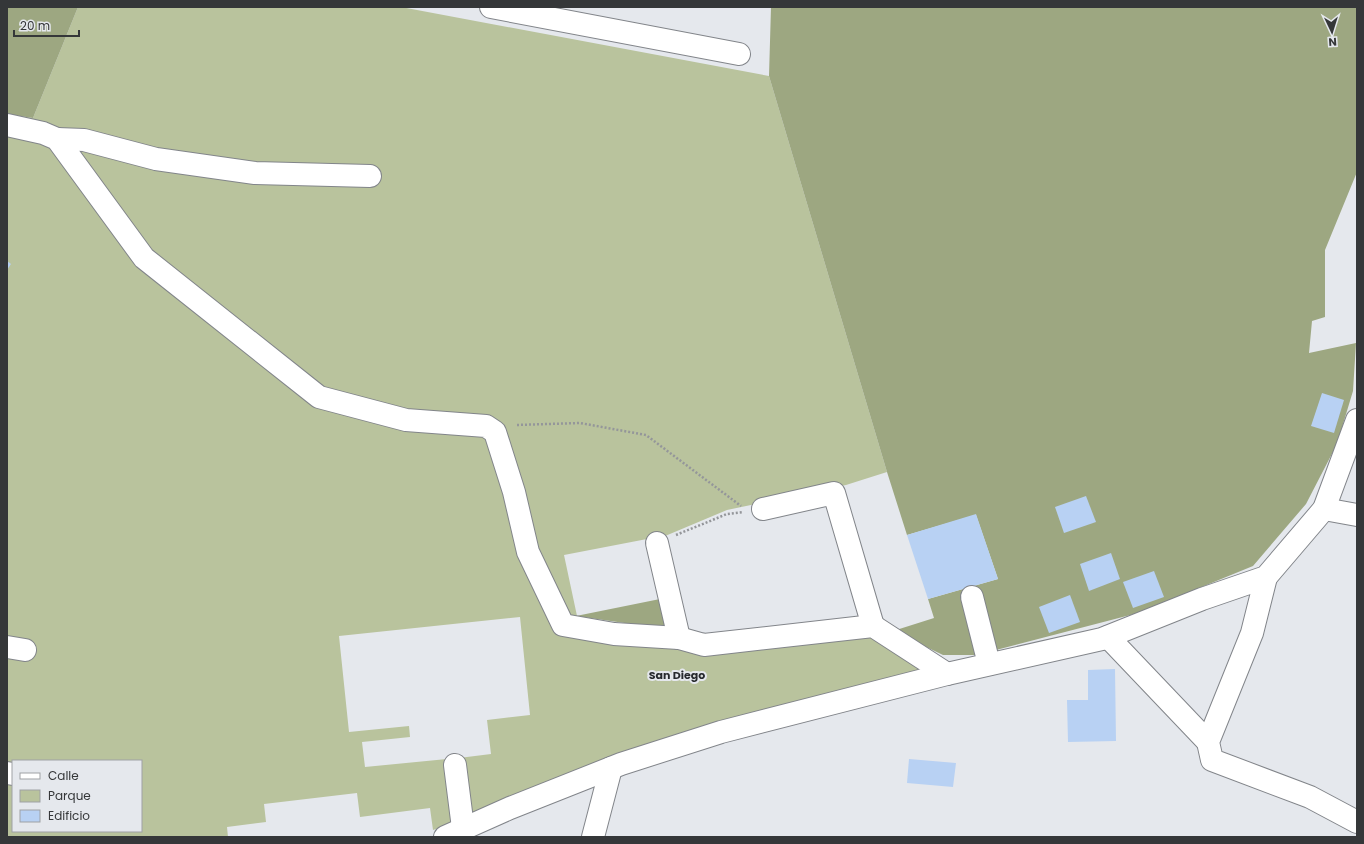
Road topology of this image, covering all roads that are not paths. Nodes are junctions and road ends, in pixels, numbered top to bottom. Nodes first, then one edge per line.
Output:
1 (503, 8) edge
2 (739, 54) dead end
3 (7, 125) edge
4 (57, 139) junction
5 (370, 176) dead end
6 (1357, 420) edge
7 (764, 509) dead end
8 (1324, 509) junction
9 (1357, 514) edge
10 (657, 543) road end
11 (1266, 577) junction
12 (972, 597) dead end
13 (873, 626) junction
14 (1108, 637) junction
15 (678, 638) junction
16 (989, 664) junction
17 (947, 674) junction
18 (1208, 742) junction
19 (455, 765) dead end
20 (611, 768) junction
21 (1357, 822) edge
22 (454, 833) edge
23 (593, 837) edge

1 - 2 street
3 - 4 street
4 - 5 street
4 - 15 street
6 - 8 street
7 - 13 street
8 - 9 street
8 - 11 street
10 - 15 street
11 - 14 street
11 - 18 street
12 - 16 street
13 - 15 street
13 - 17 street
14 - 16 street
14 - 18 street
16 - 17 street
17 - 20 street
18 - 21 street
19 - 22 street
20 - 22 street
20 - 23 street

